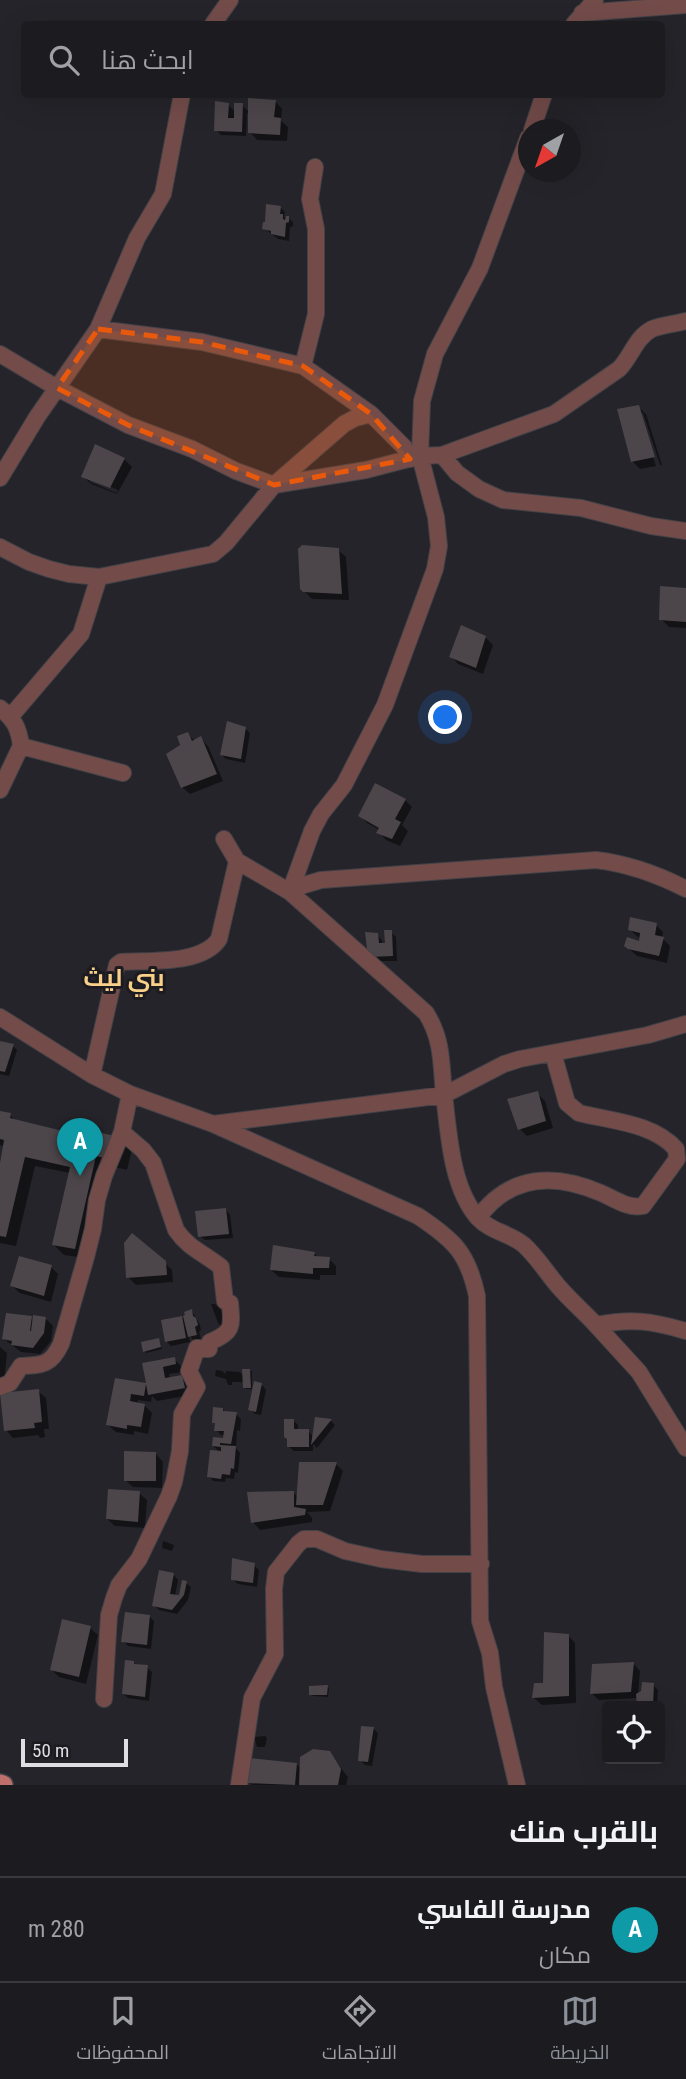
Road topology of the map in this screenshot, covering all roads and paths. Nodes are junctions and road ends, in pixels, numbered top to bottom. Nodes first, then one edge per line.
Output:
1 (230, 0) edge
2 (594, 0) edge
3 (686, 5) edge
4 (578, 19) edge
5 (215, 21) edge
6 (182, 98) edge
7 (543, 98) edge
8 (536, 119) edge
9 (518, 165) edge
10 (315, 167) dead end
11 (686, 321) edge
12 (98, 329) junction
13 (0, 354) edge
14 (303, 366) junction
15 (58, 388) junction
16 (371, 414) junction
17 (442, 455) junction
18 (415, 458) junction
19 (0, 478) edge
20 (274, 485) junction
21 (686, 531) edge
22 (0, 547) edge
23 (99, 577) junction
24 (5, 712) edge
25 (21, 746) junction
26 (122, 773) dead end
27 (0, 790) edge
28 (224, 839) dead end
29 (237, 861) junction
30 (686, 889) edge
31 (290, 892) junction
32 (0, 1017) edge
33 (686, 1024) edge
34 (553, 1053) junction
35 (92, 1075) junction
36 (130, 1094) junction
37 (444, 1095) junction
38 (213, 1124) junction
39 (122, 1132) junction
40 (478, 1218) junction
41 (596, 1325) junction
42 (686, 1331) edge
43 (0, 1387) edge
44 (686, 1448) edge
45 (481, 1564) junction
46 (104, 1699) dead end
47 (239, 1785) edge
48 (517, 1785) edge

1 - 5 street
2 - 4 street
3 - 4 street
6 - 12 street
7 - 8 street
9 - 18 street
10 - 14 street
11 - 17 street
12 - 14 street
12 - 15 street
13 - 15 street
14 - 16 street
15 - 19 street
15 - 20 street
16 - 18 street
16 - 20 street
17 - 18 street
17 - 21 street
18 - 20 street
18 - 31 street
20 - 23 street
22 - 23 street
23 - 24 street
24 - 25 street
25 - 26 street
25 - 27 street
28 - 29 street
29 - 31 street
29 - 35 street
30 - 31 street
31 - 37 street
32 - 35 street
33 - 34 street
34 - 37 street
34 - 40 street
35 - 36 street
36 - 38 street
36 - 39 street
37 - 38 street
37 - 40 street
38 - 45 street
39 - 43 street
39 - 46 street
40 - 41 street
41 - 42 street
41 - 44 street
45 - 47 street
45 - 48 street

